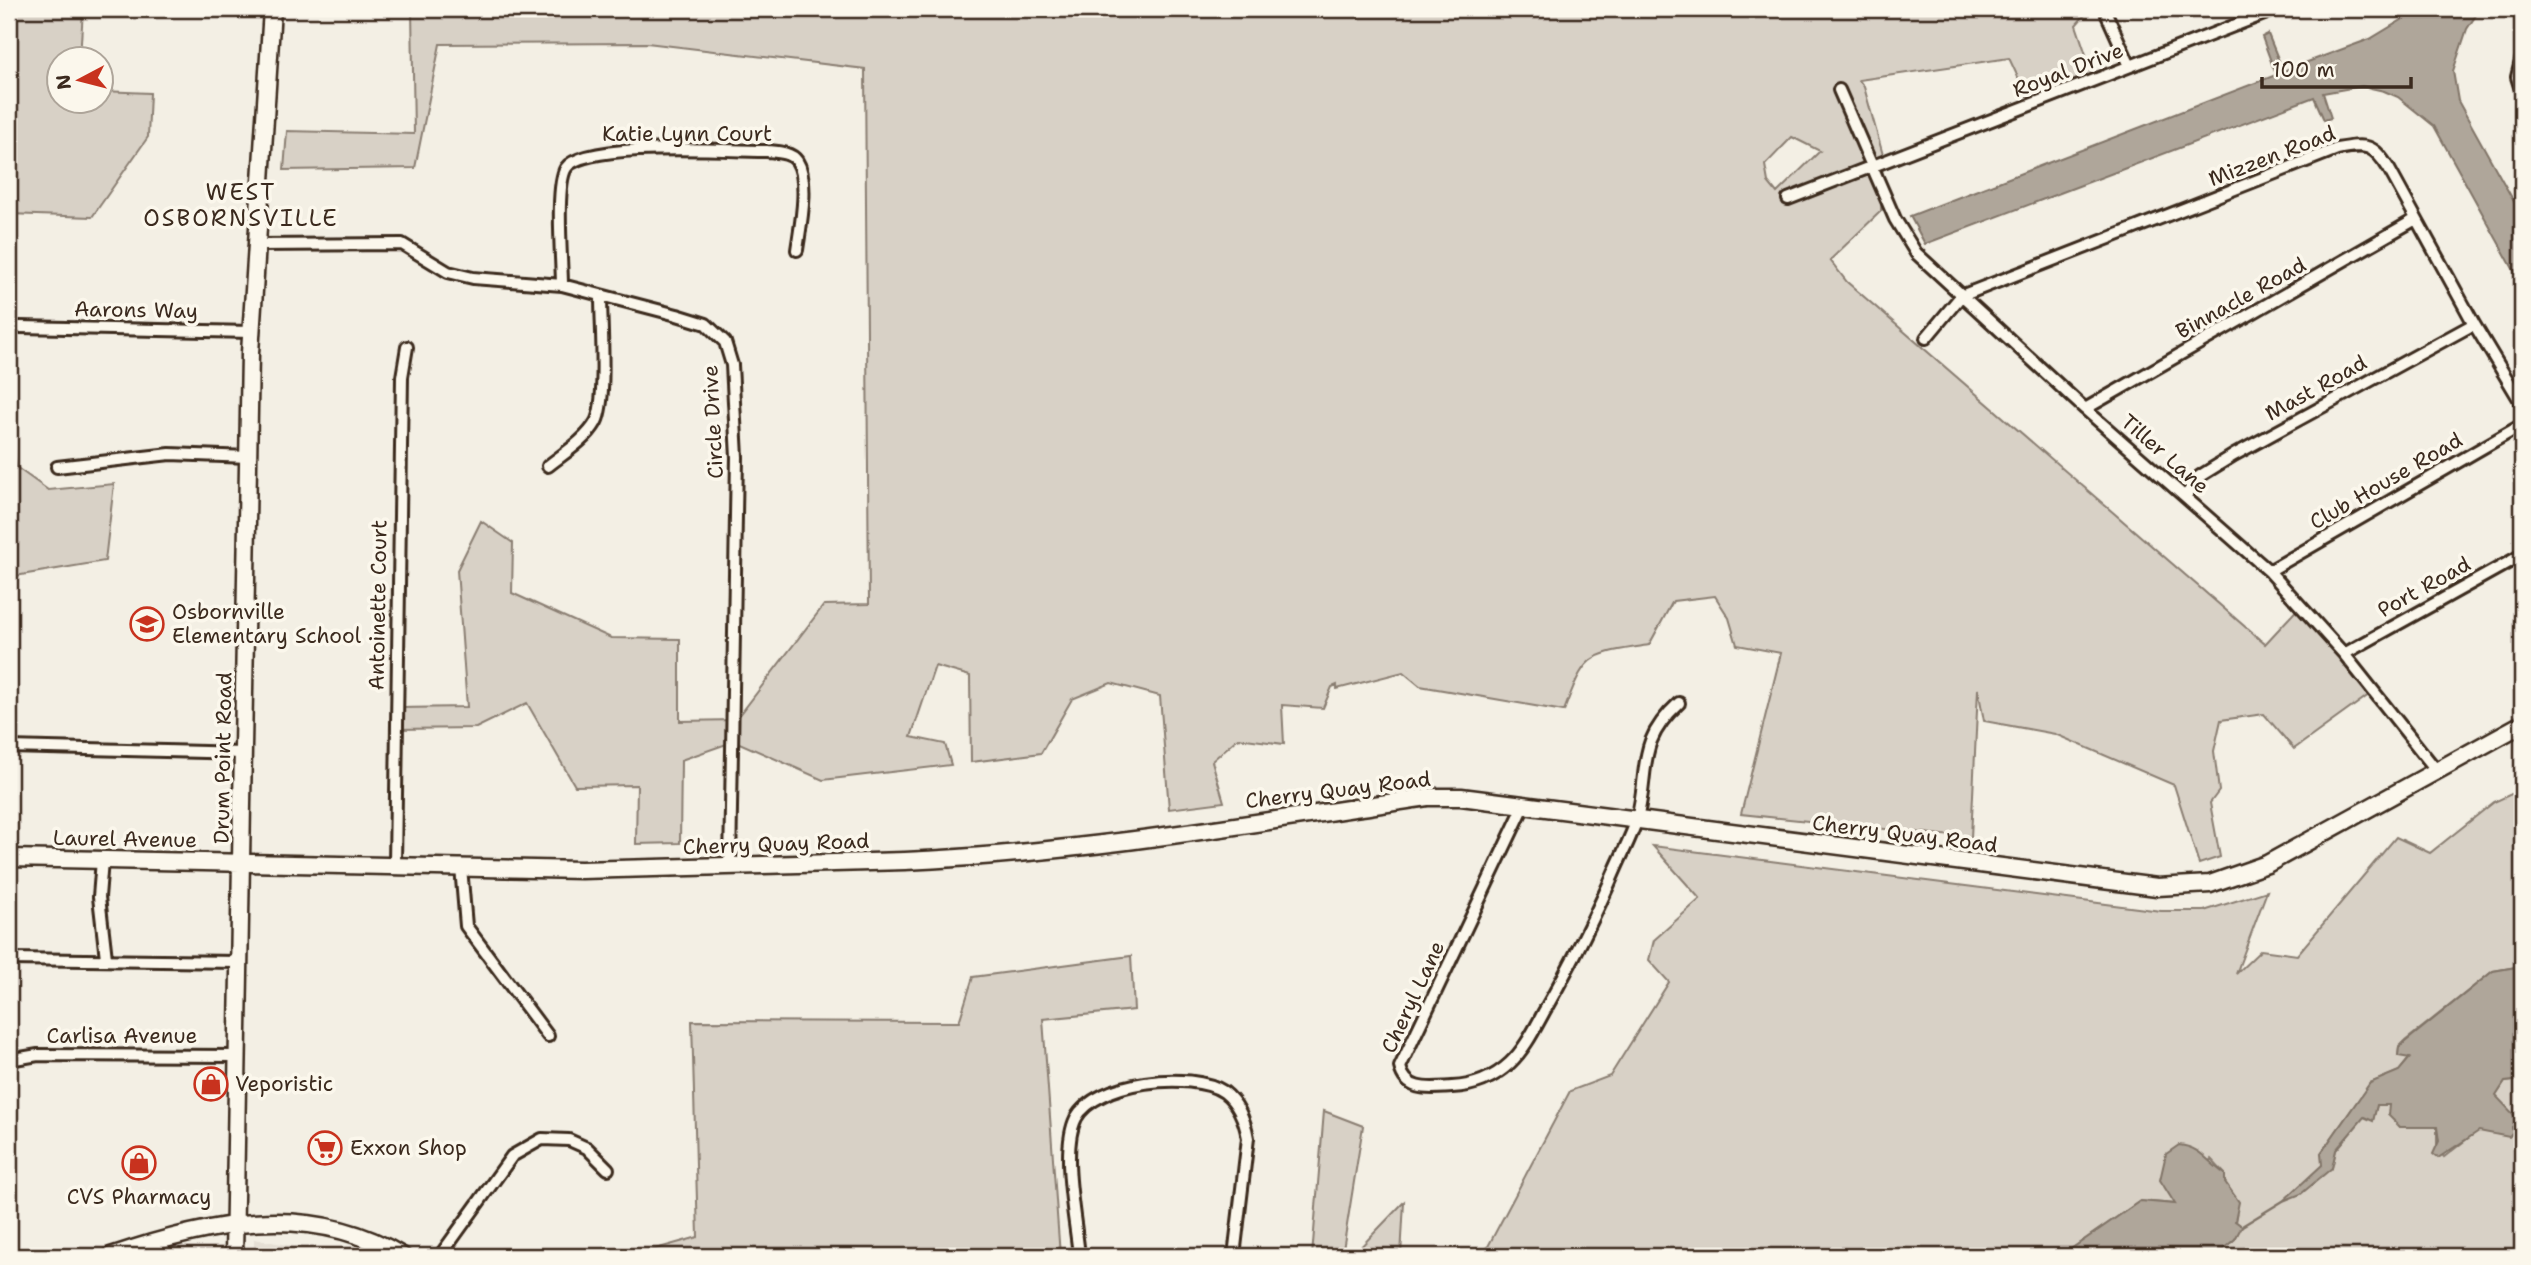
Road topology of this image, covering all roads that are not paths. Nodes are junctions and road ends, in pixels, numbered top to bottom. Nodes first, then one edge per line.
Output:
1 (272, 9) edge
2 (2277, 9) edge
3 (2107, 15) dead end
4 (2522, 57) edge
5 (2130, 66) junction
6 (1839, 90) dead end
7 (2522, 93) edge
8 (1874, 166) junction
9 (1788, 199) dead end
10 (2416, 219) junction
11 (256, 245) junction
12 (797, 250) dead end
13 (562, 285) junction
14 (1961, 296) junction
15 (601, 297) junction
16 (2474, 324) junction
17 (20, 327) dead end
18 (251, 332) junction
19 (1926, 338) dead end
20 (407, 347) dead end
21 (2522, 404) edge
22 (2085, 409) junction
23 (2522, 425) edge
24 (249, 457) junction
25 (548, 466) dead end
26 (57, 467) dead end
27 (2185, 497) junction
28 (2522, 555) edge
29 (2269, 571) junction
30 (2344, 653) junction
31 (1679, 704) dead end
32 (2522, 724) edge
33 (9, 747) edge
34 (244, 753) junction
35 (2437, 771) junction
36 (1524, 806) junction
37 (1637, 819) junction
38 (9, 858) edge
39 (102, 860) junction
40 (242, 861) junction
41 (395, 864) junction
42 (730, 866) junction
43 (461, 867) junction
44 (106, 958) junction
45 (9, 959) edge
46 (238, 962) junction
47 (548, 1036) dead end
48 (236, 1056) junction
49 (9, 1060) edge
50 (608, 1169) dead end
51 (234, 1223) junction
52 (111, 1256) edge
53 (234, 1256) edge
54 (402, 1256) edge
55 (440, 1256) edge
56 (1079, 1256) edge
57 (1234, 1256) edge

1 - 11 street, Drum Point Road
2 - 5 street, Royal Drive
3 - 5 street
4 - 7 street
5 - 8 street, Royal Drive
6 - 8 street, Tiller Lane
8 - 9 street
8 - 14 street, Tiller Lane
10 - 14 street, Mizzen Road
10 - 16 street, Mizzen Road
10 - 22 street, Binnacle Road
11 - 13 street, Circle Drive
11 - 18 street, Drum Point Road
12 - 13 street, Katie Lynn Court
13 - 15 street, Circle Drive
14 - 19 street, Mizzen Road
14 - 22 street, Tiller Lane
15 - 25 street
15 - 42 street, Circle Drive
16 - 21 street, Mizzen Road
16 - 27 street, Mast Road
17 - 18 street, Aarons Way
18 - 24 street, Drum Point Road
20 - 41 street, Antoinette Court
22 - 27 street, Tiller Lane
23 - 29 street, Club House Road
24 - 26 street
24 - 34 street, Drum Point Road
27 - 29 street, Tiller Lane
28 - 30 street, Port Road
29 - 30 street, Tiller Lane
30 - 35 street, Tiller Lane
31 - 37 street
32 - 35 street, Cherry Quay Road
33 - 34 street
34 - 40 street, Drum Point Road
35 - 37 street, Cherry Quay Road
36 - 37 street, Cherry Quay Road
36 - 37 street, Cheryl Lane
36 - 42 street, Cherry Quay Road
38 - 39 street, Laurel Avenue
39 - 40 street, Laurel Avenue
39 - 44 street
40 - 41 street, Cherry Quay Road
40 - 46 street, Drum Point Road
41 - 43 street, Cherry Quay Road
42 - 43 street, Cherry Quay Road
43 - 47 street
44 - 45 street
44 - 46 street
46 - 48 street, Drum Point Road
48 - 49 street, Carlisa Avenue
48 - 51 street, Drum Point Road
50 - 55 street
51 - 52 street
51 - 53 street, Drum Point Road
51 - 54 street
56 - 57 street

